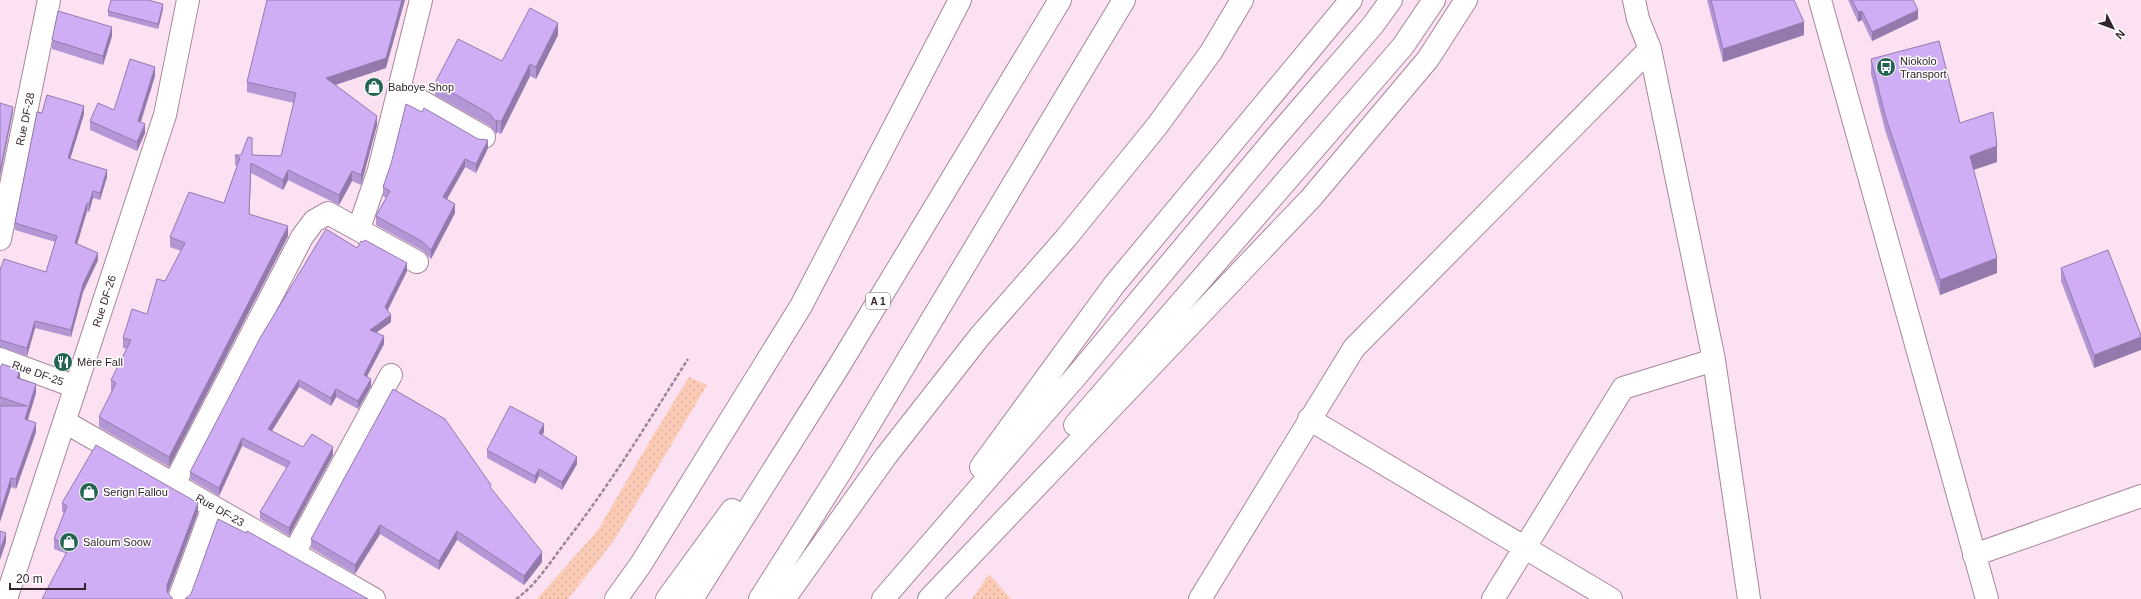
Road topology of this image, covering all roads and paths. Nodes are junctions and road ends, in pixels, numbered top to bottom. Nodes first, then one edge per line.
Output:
1 (49, 0) edge
2 (188, 0) edge
3 (421, 0) edge
4 (960, 0) edge
5 (1060, 0) edge
6 (1124, 0) edge
7 (1242, 0) edge
8 (1351, 0) edge
9 (1390, 0) edge
10 (1434, 0) edge
11 (1466, 0) edge
12 (1634, 0) edge
13 (1820, 0) edge
14 (1650, 49) junction
15 (400, 89) junction
16 (484, 137) dead end
17 (359, 228) junction
18 (0, 239) edge
19 (417, 262) dead end
20 (0, 359) edge
21 (688, 359) dead end
22 (1714, 360) junction
23 (839, 366) junction
24 (391, 375) dead end
25 (76, 387) junction
26 (1309, 419) junction
27 (65, 422) junction
28 (174, 484) junction
29 (2141, 496) edge
30 (213, 507) junction
31 (1525, 548) junction
32 (294, 553) junction
33 (1974, 555) junction
34 (6, 586) edge
35 (885, 596) edge
36 (179, 599) edge
37 (374, 599) edge
38 (516, 599) edge
39 (616, 599) edge
40 (667, 599) edge
41 (692, 599) edge
42 (760, 599) edge
43 (784, 599) edge
44 (928, 599) edge
45 (1200, 599) edge
46 (1493, 599) edge
47 (1611, 599) edge
48 (1749, 599) edge
49 (1987, 599) edge

1 - 18 main road, Rue DF-28
2 - 25 main road, Rue DF-26
3 - 15 main road
4 - 39 main road
5 - 23 main road, A 1
6 - 42 main road
7 - 43 main road
8 - 35 main road
9 - 35 main road
10 - 44 main road
11 - 44 main road
12 - 14 main road
13 - 33 main road
14 - 22 main road
14 - 26 main road
15 - 16 main road
15 - 17 main road
17 - 19 main road
17 - 28 main road
20 - 25 main road, Rue DF-25
21 - 38 path
22 - 31 main road
22 - 48 main road
23 - 40 main road
23 - 41 main road, A 1
24 - 32 main road
25 - 27 main road, Rue DF-26
26 - 31 main road
26 - 45 main road
27 - 28 main road, Rue DF-23
27 - 34 main road, Rue DF-26
28 - 30 main road, Rue DF-23
29 - 33 main road
30 - 32 main road, Rue DF-23
30 - 36 main road
31 - 46 main road
31 - 47 main road
32 - 37 main road, Rue DF-23
33 - 49 main road

